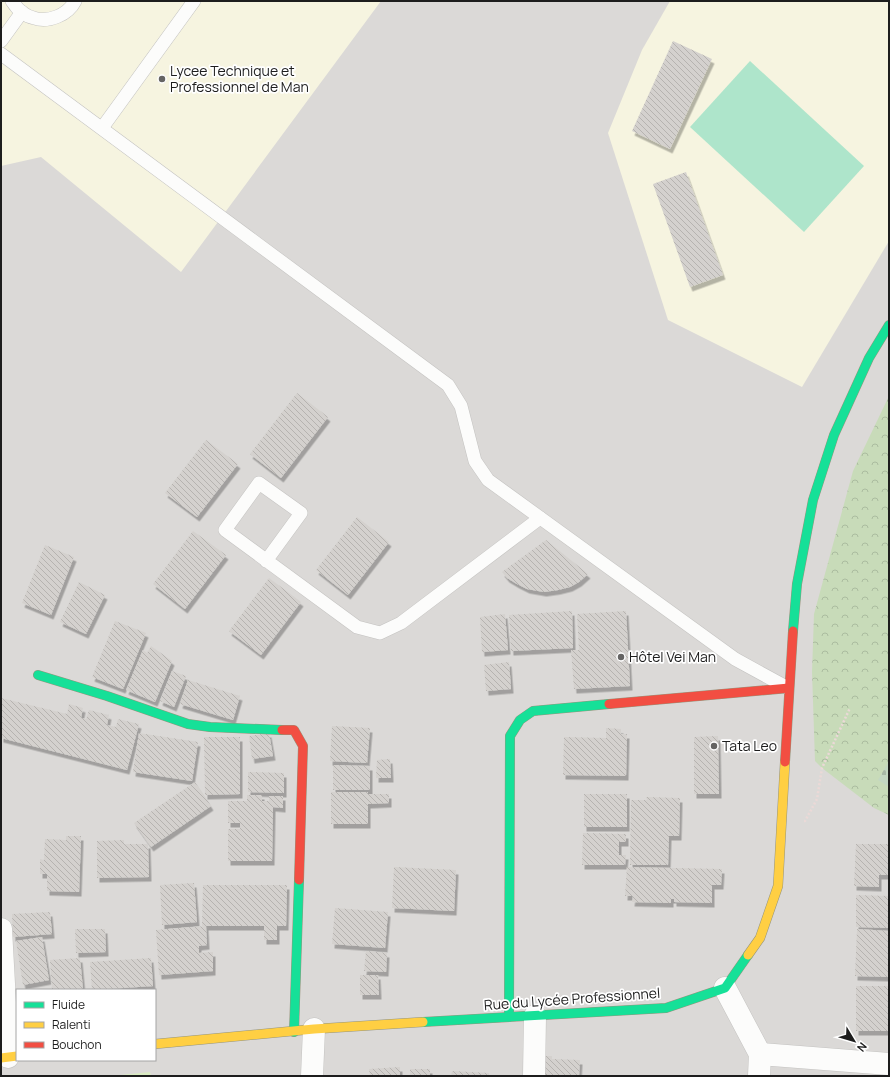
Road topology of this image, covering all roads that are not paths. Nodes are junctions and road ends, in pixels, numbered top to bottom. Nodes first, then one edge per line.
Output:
1 (12, 1) edge
2 (75, 1) edge
3 (194, 1) edge
4 (22, 12) junction
5 (1, 41) edge
6 (1, 54) edge
7 (102, 128) junction
8 (889, 325) edge
9 (540, 518) junction
10 (266, 561) junction
11 (38, 675) dead end
12 (789, 688) junction
13 (1, 929) edge
14 (725, 988) junction
15 (535, 1016) junction
16 (509, 1017) junction
17 (304, 1030) junction
18 (156, 1044) edge
19 (760, 1054) junction
20 (9, 1057) edge
21 (889, 1064) edge
22 (312, 1076) edge
23 (534, 1076) edge
24 (759, 1076) edge

1 - 4 lane
2 - 4 lane
3 - 7 lane
4 - 5 lane
6 - 7 lane
7 - 9 lane
8 - 12 main road
9 - 10 lane
9 - 12 lane
10 - 10 lane
11 - 17 main road
12 - 14 main road
12 - 16 main road
13 - 20 street
14 - 15 main road, Rue du Lycée Professionnel
14 - 19 street
15 - 16 main road, Rue du Lycée Professionnel
15 - 23 street
16 - 17 main road, Rue du Lycée Professionnel
17 - 18 main road, Rue du Lycée Professionnel
17 - 22 street
19 - 21 street
19 - 24 street

